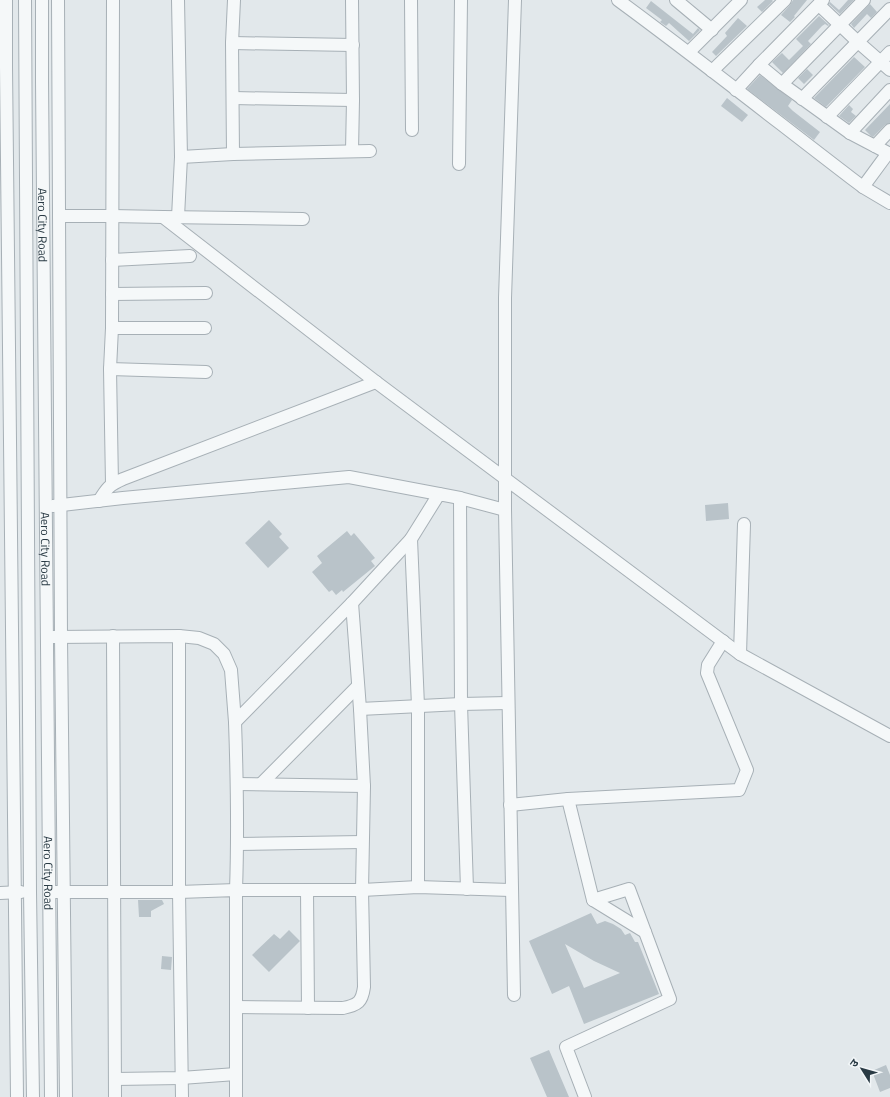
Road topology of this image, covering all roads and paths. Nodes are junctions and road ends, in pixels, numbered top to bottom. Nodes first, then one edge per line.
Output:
1 (6, 0) edge
2 (25, 0) edge
3 (42, 0) edge
4 (58, 0) edge
5 (113, 0) edge
6 (178, 0) edge
7 (234, 0) edge
8 (352, 0) edge
9 (411, 0) edge
10 (461, 0) edge
11 (515, 0) edge
12 (618, 0) edge
13 (676, 0) edge
14 (741, 0) edge
15 (864, 0) edge
16 (783, 1) edge
17 (821, 2) edge
18 (890, 9) edge
19 (840, 25) junction
20 (712, 30) junction
21 (858, 42) junction
22 (232, 43) junction
23 (353, 44) junction
24 (689, 52) junction
25 (890, 52) edge
26 (880, 62) junction
27 (2, 64) edge
28 (759, 64) junction
29 (25, 68) junction
30 (890, 70) edge
31 (712, 71) junction
32 (782, 84) junction
33 (736, 90) junction
34 (890, 90) edge
35 (233, 98) junction
36 (802, 99) junction
37 (353, 100) junction
38 (827, 117) junction
39 (412, 130) dead end
40 (890, 130) edge
41 (850, 133) junction
42 (875, 146) junction
43 (352, 151) junction
44 (370, 151) dead end
45 (889, 153) edge
46 (233, 154) junction
47 (181, 158) junction
48 (459, 164) dead end
49 (863, 186) junction
50 (890, 203) edge
51 (59, 216) junction
52 (112, 216) junction
53 (163, 217) junction
54 (178, 218) junction
55 (303, 219) dead end
56 (190, 256) dead end
57 (112, 260) junction
58 (206, 293) dead end
59 (112, 294) junction
60 (112, 328) junction
61 (205, 328) dead end
62 (110, 369) junction
63 (206, 372) dead end
64 (376, 382) junction
65 (505, 479) junction
66 (112, 484) junction
67 (439, 494) junction
68 (460, 498) junction
69 (99, 501) junction
70 (61, 505) junction
71 (46, 508) junction
72 (505, 510) junction
73 (5, 511) edge
74 (744, 524) dead end
75 (411, 539) junction
76 (352, 603) junction
77 (113, 636) junction
78 (179, 636) junction
79 (47, 637) junction
80 (61, 637) junction
81 (723, 642) junction
82 (740, 654) junction
83 (358, 686) junction
84 (508, 703) junction
85 (462, 704) junction
86 (418, 706) junction
87 (360, 709) junction
88 (235, 722) junction
89 (890, 736) edge
90 (237, 784) junction
91 (260, 784) junction
92 (364, 786) junction
93 (568, 799) junction
94 (510, 805) junction
95 (362, 842) junction
96 (238, 844) junction
97 (418, 887) junction
98 (467, 889) junction
99 (236, 890) junction
100 (307, 890) junction
101 (362, 890) junction
102 (512, 890) junction
103 (64, 891) junction
104 (115, 891) junction
105 (14, 892) junction
106 (30, 892) junction
107 (48, 892) junction
108 (179, 892) junction
109 (0, 893) edge
110 (594, 900) junction
111 (645, 932) junction
112 (514, 995) dead end
113 (236, 1007) junction
114 (308, 1008) junction
115 (236, 1074) junction
116 (181, 1078) junction
117 (115, 1079) junction
118 (17, 1097) edge
119 (33, 1097) edge
120 (51, 1097) edge
121 (66, 1097) edge
122 (115, 1097) edge
123 (182, 1097) edge
124 (236, 1097) edge
125 (585, 1097) edge

1 - 27 street
2 - 29 street, Aero City Road
3 - 71 street, Aero City Road
4 - 51 street
5 - 52 street
6 - 47 street
7 - 22 street
8 - 23 street
9 - 39 street
10 - 48 street
11 - 65 street
12 - 24 street
13 - 20 street
14 - 20 street
15 - 19 street
16 - 31 street
17 - 19 street
17 - 28 street
18 - 21 street
19 - 21 street
19 - 32 street
20 - 24 street
21 - 26 street
21 - 36 street
22 - 23 street
22 - 35 street
23 - 37 street
24 - 31 street
25 - 26 street
26 - 30 street
26 - 38 street
27 - 29 street
27 - 73 street
28 - 32 street
28 - 33 street
29 - 106 street, Aero City Road
31 - 33 street
32 - 36 street
33 - 49 street
34 - 41 street
35 - 37 street
35 - 46 street
36 - 38 street
37 - 43 street
38 - 41 street
40 - 42 street
41 - 42 street
42 - 45 street
43 - 44 street
43 - 46 street
45 - 49 street
46 - 47 street
47 - 54 street
49 - 50 street
51 - 52 street
51 - 70 street
52 - 53 street
52 - 57 street
53 - 54 street
53 - 64 street
54 - 55 street
56 - 57 street
57 - 59 street
58 - 59 street
59 - 60 street
60 - 61 street
60 - 62 street
62 - 63 street
62 - 66 street
64 - 65 street
64 - 66 street
65 - 72 street
65 - 81 street
66 - 69 street
67 - 68 street
67 - 69 street
67 - 75 street
68 - 72 street
68 - 85 street
69 - 70 street
70 - 71 street
70 - 80 street
71 - 79 street, Aero City Road
72 - 84 street
73 - 105 street
74 - 82 street
75 - 76 street
75 - 86 street
76 - 83 street
76 - 88 street
77 - 78 street
77 - 80 street
77 - 104 street
78 - 88 street
78 - 108 street
79 - 80 street
79 - 107 street, Aero City Road
80 - 103 street
81 - 82 street
81 - 93 street
82 - 89 street
83 - 87 street
83 - 91 street
84 - 85 street
84 - 94 street
85 - 86 street
85 - 98 street
86 - 87 street
86 - 97 street
87 - 92 street
88 - 90 street
90 - 91 street
90 - 96 street
91 - 92 street
92 - 95 street
93 - 94 street
93 - 110 street
94 - 102 street
95 - 96 street
95 - 101 street
96 - 99 street
97 - 98 street
97 - 101 street
98 - 102 street
99 - 100 street
99 - 108 street
99 - 113 street
100 - 101 street
100 - 114 street
101 - 114 street
102 - 112 street
103 - 104 street
103 - 107 street
103 - 121 street
104 - 108 street
104 - 117 street
105 - 106 street
105 - 109 street
105 - 118 street
106 - 119 street, Aero City Road
107 - 120 street, Aero City Road
108 - 116 street
110 - 111 street
110 - 111 street
111 - 125 street
113 - 114 street
113 - 115 street
115 - 116 street
115 - 124 street
116 - 117 street
116 - 123 street
117 - 122 street

